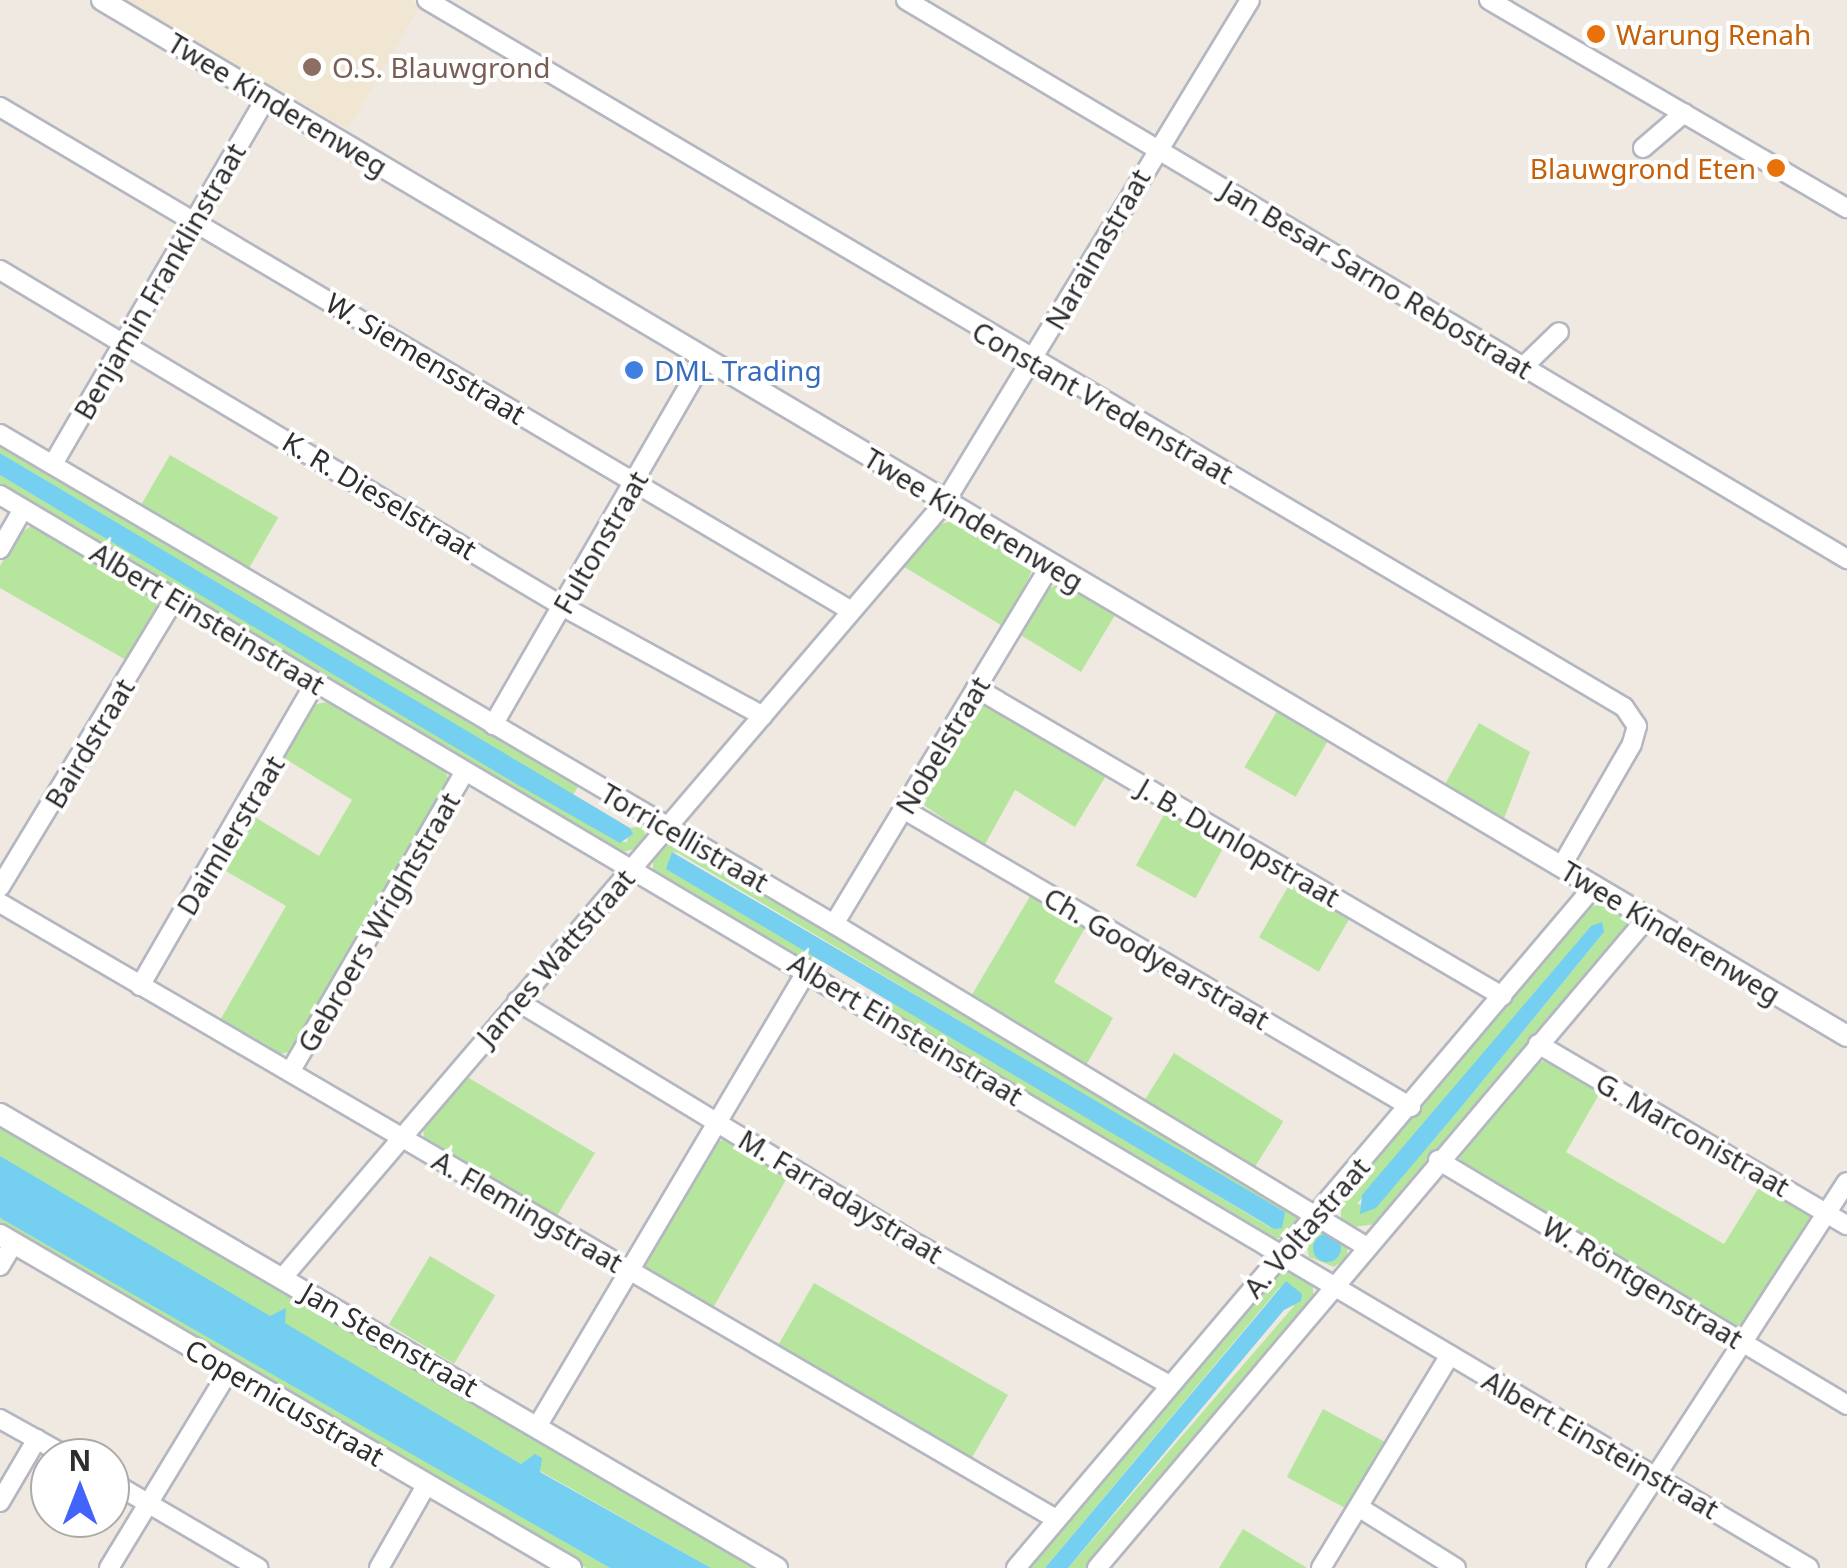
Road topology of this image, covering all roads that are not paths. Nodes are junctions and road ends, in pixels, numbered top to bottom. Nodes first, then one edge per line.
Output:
1 (102, 0) edge
2 (427, 0) edge
3 (906, 0) edge
4 (1250, 0) edge
5 (1490, 0) edge
6 (267, 97) junction
7 (0, 107) edge
8 (1684, 113) junction
9 (1644, 148) dead end
10 (1162, 151) junction
11 (1847, 208) edge
12 (195, 220) junction
13 (0, 270) edge
14 (1559, 332) dead end
15 (123, 342) junction
16 (704, 358) junction
17 (1032, 361) junction
18 (1524, 367) junction
19 (0, 434) edge
20 (53, 464) junction
21 (635, 484) junction
22 (0, 495) edge
23 (946, 502) junction
24 (23, 509) junction
25 (0, 549) edge
26 (1847, 558) edge
27 (1050, 566) junction
28 (175, 598) junction
29 (562, 606) junction
30 (850, 610) junction
31 (315, 682) junction
32 (976, 688) junction
33 (763, 716) junction
34 (493, 725) junction
35 (465, 770) junction
36 (903, 809) junction
37 (666, 827) junction
38 (1560, 866) junction
39 (634, 867) junction
40 (1595, 886) junction
41 (0, 887) edge
42 (0, 903) edge
43 (1647, 918) junction
44 (834, 924) junction
45 (808, 970) junction
46 (140, 986) junction
47 (1502, 996) junction
48 (517, 1001) junction
49 (1847, 1036) edge
50 (1538, 1044) junction
51 (290, 1072) junction
52 (1410, 1106) junction
53 (0, 1114) edge
54 (718, 1121) junction
55 (398, 1135) junction
56 (1438, 1160) junction
57 (1847, 1182) edge
58 (1827, 1213) junction
59 (1318, 1214) junction
60 (1847, 1225) edge
61 (7, 1239) edge
62 (1367, 1247) junction
63 (1280, 1255) junction
64 (0, 1266) edge
65 (631, 1271) junction
66 (284, 1276) junction
67 (1332, 1288) junction
68 (1744, 1342) junction
69 (1450, 1355) junction
70 (230, 1370) junction
71 (1170, 1385) junction
72 (1847, 1406) edge
73 (0, 1418) edge
74 (538, 1426) junction
75 (35, 1438) edge
76 (30, 1451) edge
77 (1656, 1475) junction
78 (427, 1484) junction
79 (130, 1492) edge
80 (0, 1502) edge
81 (148, 1502) junction
82 (1360, 1508) junction
83 (1056, 1520) junction
84 (1107, 1565) edge
85 (110, 1568) edge
86 (258, 1568) edge
87 (379, 1568) edge
88 (570, 1568) edge
89 (777, 1568) edge
90 (1016, 1568) edge
91 (1320, 1568) edge
92 (1456, 1568) edge
93 (1596, 1568) edge
94 (1809, 1568) edge

1 - 6 street, Twee Kinderenweg
2 - 17 street, Constant Vredenstraat
3 - 10 street, Jan Besar Sarno Rebostraat
4 - 10 street, Narainastraat
5 - 8 street
6 - 12 street, Benjamin Franklinstraat
6 - 16 street, Twee Kinderenweg
7 - 12 street, W. Siemensstraat
8 - 9 street
8 - 11 street
10 - 17 street, Narainastraat
10 - 18 street, Jan Besar Sarno Rebostraat
12 - 15 street, Benjamin Franklinstraat
12 - 21 street, W. Siemensstraat
13 - 15 street, K. R. Dieselstraat
14 - 18 street
15 - 20 street, Benjamin Franklinstraat
15 - 29 street, K. R. Dieselstraat
16 - 21 street, Fultonstraat
16 - 23 street, Twee Kinderenweg
17 - 23 street, Narainastraat
17 - 38 street, Constant Vredenstraat
18 - 26 street, Jan Besar Sarno Rebostraat
19 - 20 street, Torricellistraat
20 - 34 street, Torricellistraat
21 - 29 street, Fultonstraat
21 - 30 street, W. Siemensstraat
22 - 24 street, Albert Einsteinstraat
23 - 27 street, Twee Kinderenweg
23 - 30 street, James Wattstraat
24 - 25 street
24 - 28 street, Albert Einsteinstraat
27 - 32 street, Nobelstraat
27 - 38 street, Twee Kinderenweg
28 - 31 street, Albert Einsteinstraat
28 - 41 street, Bairdstraat
29 - 33 street, K. R. Dieselstraat
29 - 34 street, Fultonstraat
30 - 33 street, James Wattstraat
31 - 35 street, Albert Einsteinstraat
31 - 46 street, Daimlerstraat
32 - 36 street, Nobelstraat
32 - 47 street, J. B. Dunlopstraat
33 - 37 street, James Wattstraat
34 - 37 street, Torricellistraat
35 - 39 street, Albert Einsteinstraat
35 - 51 street, Gebroers Wrightstraat
36 - 44 street, Nobelstraat
36 - 52 street, Ch. Goodyearstraat
37 - 39 street, James Wattstraat
37 - 44 street, Torricellistraat
38 - 40 street, Twee Kinderenweg
39 - 45 street, Albert Einsteinstraat
39 - 48 street, James Wattstraat
40 - 43 street, Twee Kinderenweg
40 - 47 street, A. Voltastraat
42 - 46 street, A. Flemingstraat
43 - 49 street, Twee Kinderenweg
43 - 50 street, A. Voltastraat
44 - 59 street, Torricellistraat
45 - 54 street
45 - 63 street, Albert Einsteinstraat
46 - 51 street, A. Flemingstraat
47 - 52 street, A. Voltastraat
48 - 54 street, M. Farradaystraat
48 - 55 street, James Wattstraat
50 - 56 street, A. Voltastraat
50 - 58 street, G. Marconistraat
51 - 55 street, A. Flemingstraat
52 - 59 street, A. Voltastraat
53 - 66 street, Jan Steenstraat
54 - 65 street
54 - 71 street, M. Farradaystraat
55 - 65 street, A. Flemingstraat
55 - 66 street, James Wattstraat
56 - 62 street, A. Voltastraat
56 - 68 street, W. Röntgenstraat
57 - 58 street
58 - 60 street, G. Marconistraat
58 - 68 street
59 - 62 street, Torricellistraat
59 - 63 street, A. Voltastraat
61 - 64 street
61 - 70 street, Copernicusstraat
62 - 67 street, A. Voltastraat
63 - 67 street, Albert Einsteinstraat
63 - 71 street, A. Voltastraat
65 - 74 street
65 - 83 street, A. Flemingstraat
66 - 74 street, Jan Steenstraat
67 - 69 street, Albert Einsteinstraat
67 - 84 street, A. Voltastraat
68 - 72 street, W. Röntgenstraat
68 - 77 street
69 - 77 street, Albert Einsteinstraat
69 - 82 street
70 - 78 street, Copernicusstraat
70 - 81 street
71 - 83 street, A. Voltastraat
73 - 75 street
74 - 89 street, Jan Steenstraat
76 - 80 street
77 - 93 street
77 - 94 street, Albert Einsteinstraat
78 - 87 street
78 - 88 street, Copernicusstraat
79 - 81 street
81 - 85 street
81 - 86 street
82 - 91 street
82 - 92 street
83 - 90 street, A. Voltastraat

